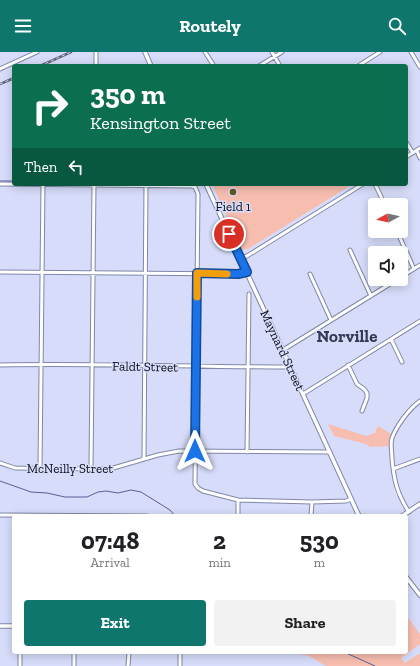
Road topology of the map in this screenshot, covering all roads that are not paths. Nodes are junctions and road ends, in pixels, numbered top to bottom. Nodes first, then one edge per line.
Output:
1 (37, 52) edge
2 (145, 52) edge
3 (205, 52) edge
4 (272, 52) edge
5 (282, 52) edge
6 (380, 52) edge
7 (411, 52) edge
8 (96, 53) dead end
9 (274, 56) junction
10 (96, 64) edge
11 (150, 64) edge
12 (213, 64) edge
13 (262, 64) edge
14 (279, 64) edge
15 (361, 64) edge
16 (420, 67) edge
17 (0, 69) edge
18 (408, 145) edge
19 (418, 150) edge
20 (413, 153) junction
21 (408, 156) edge
22 (420, 158) edge
23 (0, 184) edge
24 (12, 184) edge
25 (43, 186) edge
26 (94, 186) edge
27 (146, 186) edge
28 (192, 186) edge
29 (207, 186) edge
30 (360, 186) edge
31 (376, 186) edge
32 (382, 198) edge
33 (400, 238) edge
34 (350, 250) dead end
35 (240, 258) junction
36 (420, 265) edge
37 (414, 269) junction
38 (42, 271) junction
39 (0, 272) edge
40 (94, 272) junction
41 (247, 272) junction
42 (145, 273) junction
43 (197, 273) junction
44 (408, 273) edge
45 (310, 274) dead end
46 (387, 286) edge
47 (249, 294) dead end
48 (371, 296) junction
49 (331, 320) junction
50 (420, 321) edge
51 (391, 339) junction
52 (283, 350) junction
53 (402, 362) dead end
54 (41, 364) junction
55 (92, 364) junction
56 (0, 365) edge
57 (144, 366) junction
58 (348, 366) junction
59 (196, 367) junction
60 (248, 367) junction
61 (291, 367) junction
62 (303, 394) junction
63 (420, 401) edge
64 (362, 411) dead end
65 (195, 451) junction
66 (247, 452) junction
67 (330, 452) junction
68 (144, 459) junction
69 (420, 459) edge
70 (0, 463) edge
71 (40, 468) junction
72 (91, 468) junction
73 (393, 469) junction
74 (351, 499) junction
75 (238, 500) junction
76 (312, 502) junction
77 (420, 504) edge
78 (408, 512) junction
79 (238, 514) edge
80 (311, 514) edge
81 (358, 514) edge
82 (405, 514) edge
83 (0, 515) edge
84 (12, 515) edge
85 (408, 580) edge
86 (420, 595) edge
87 (0, 626) edge
88 (12, 626) edge
89 (20, 654) edge
90 (74, 654) edge
91 (129, 654) edge
92 (180, 654) edge
93 (20, 666) edge
94 (74, 666) edge
95 (128, 666) edge
96 (180, 666) edge

1 - 17 street
2 - 11 street
3 - 12 street
4 - 9 street
5 - 9 street
6 - 15 street
7 - 16 street
8 - 10 street
9 - 13 street
9 - 14 street
18 - 20 street
19 - 20 street
19 - 22 street
20 - 21 street
23 - 24 street
25 - 38 street
26 - 40 street
27 - 42 street
28 - 43 street
29 - 35 street, Maynard Street
30 - 35 street
31 - 32 street
33 - 37 street
34 - 48 street
35 - 41 street, Maynard Street
36 - 37 street
37 - 44 street
38 - 39 street
38 - 40 street
38 - 54 street
40 - 42 street
40 - 55 street
41 - 43 street
41 - 52 street, Maynard Street
42 - 43 street
42 - 57 street
43 - 59 street
45 - 49 street
46 - 48 street
47 - 60 street
48 - 49 street
49 - 52 street
50 - 51 street
51 - 53 street
51 - 58 street
52 - 61 street, Maynard Street
54 - 55 street, Faldt Street
54 - 56 street, Faldt Street
54 - 71 street
55 - 57 street, Faldt Street
55 - 72 street
57 - 59 street, Faldt Street
57 - 68 street
58 - 62 street
58 - 64 street
59 - 60 street, Faldt Street
59 - 65 street
60 - 61 street, Faldt Street
60 - 66 street
61 - 62 street, Maynard Street
62 - 67 street, Maynard Street
63 - 73 street
65 - 66 street, McNeilly Street
65 - 68 street, McNeilly Street
65 - 75 street
66 - 67 street, McNeilly Street
67 - 74 street, Maynard Street
68 - 72 street, McNeilly Street
69 - 73 street
70 - 71 street, McNeilly Street
71 - 72 street, McNeilly Street
73 - 78 street
74 - 76 street
74 - 81 street, Maynard Street
75 - 76 street
75 - 79 street
76 - 80 street
77 - 78 street
78 - 82 street
83 - 84 street
85 - 86 street
87 - 88 street
89 - 93 street
90 - 94 street
91 - 95 street
92 - 96 street

